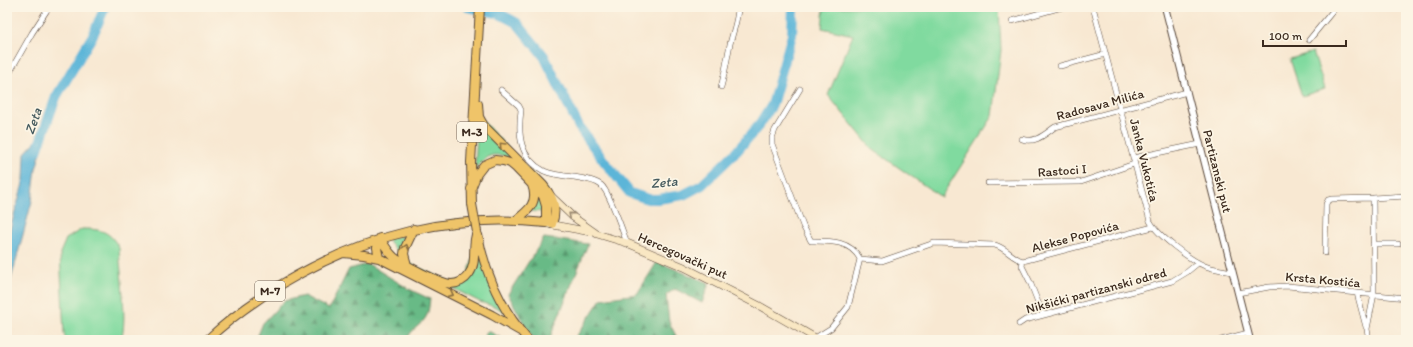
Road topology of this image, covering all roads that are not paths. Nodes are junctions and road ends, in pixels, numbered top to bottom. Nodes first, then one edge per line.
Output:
1 (49, 7) edge
2 (480, 7) edge
3 (738, 7) edge
4 (1062, 7) edge
5 (1093, 7) edge
6 (1165, 7) edge
7 (1336, 7) edge
8 (1012, 21) dead end
9 (1309, 40) dead end
10 (1106, 54) junction
11 (1060, 66) dead end
12 (475, 76) junction
13 (7, 77) edge
14 (721, 87) dead end
15 (800, 89) dead end
16 (501, 90) dead end
17 (1187, 92) junction
18 (1120, 109) junction
19 (1022, 139) dead end
20 (1200, 144) junction
21 (1133, 158) junction
22 (1134, 164) junction
23 (531, 183) junction
24 (988, 183) dead end
25 (471, 189) junction
26 (549, 193) junction
27 (1406, 196) edge
28 (1373, 198) junction
29 (515, 221) junction
30 (549, 224) junction
31 (1153, 227) junction
32 (414, 229) junction
33 (477, 232) junction
34 (597, 234) junction
35 (380, 238) junction
36 (627, 243) junction
37 (1373, 244) junction
38 (1398, 244) dead end
39 (341, 253) junction
40 (1325, 254) dead end
41 (379, 258) junction
42 (860, 259) junction
43 (1023, 261) junction
44 (1198, 263) junction
45 (407, 265) junction
46 (1232, 272) junction
47 (1238, 293) junction
48 (1357, 293) junction
49 (1374, 294) junction
50 (1406, 298) edge
51 (1043, 315) junction
52 (1019, 324) dead end
53 (1367, 329) junction
54 (520, 331) junction
55 (1248, 333) junction
56 (817, 339) edge
57 (207, 340) edge
58 (528, 340) edge
59 (1221, 340) edge
60 (1250, 340) edge
61 (1369, 340) edge

1 - 13 street
2 - 12 main road, M-3
3 - 14 street
4 - 8 street
5 - 10 street, Janka Vukotića
6 - 17 street, Partizanski put
7 - 9 street
10 - 11 street
10 - 18 street, Janka Vukotića
12 - 25 main road, M-3
26 -> 12 main road
15 - 42 street
16 - 36 street, Hercegovački put
17 - 18 street, Radosava Milića
17 - 20 street, Partizanski put
18 - 19 street, Radosava Milića
18 - 21 street, Janka Vukotića
20 - 21 street
20 - 46 street, Partizanski put
21 - 22 street, Janka Vukotića
22 - 24 street, Rastoci I
22 - 31 street, Janka Vukotića
23 - 25 main road
23 - 29 main road
23 - 30 main road
25 - 33 main road, M-3, bridge
26 - 30 main road
34 -> 26 main road
27 - 28 street
28 - 37 street
28 - 40 street
29 - 30 main road, M-7
29 - 32 main road, M-7
30 - 34 main road
31 - 43 street, Alekse Popovića
31 - 44 street, Janka Vukotića
32 - 35 main road, M-7
45 -> 32 main road
33 - 45 main road
33 - 54 main road, M-3
34 - 36 main road
35 - 39 main road, M-7
35 - 41 main road
35 - 45 main road
36 - 56 main road, Hercegovački put
37 - 38 street
37 - 49 street
39 - 41 main road
39 - 57 main road, M-7
41 -> 54 main road
42 - 43 street, Alekse Popovića
42 - 56 street
43 - 51 street
44 - 46 street, Janka Vukotića
44 - 51 street, Nikšićki partizanski odred
46 - 47 street, Partizanski put
47 - 48 street, Krsta Kostića
47 - 55 street, Partizanski put
48 - 49 street, Krsta Kostića
48 - 53 street
49 - 50 street, Krsta Kostića
49 - 53 street
51 - 52 street, Nikšićki partizanski odred
53 - 61 street
54 - 58 main road, M-3
55 - 59 street
55 - 60 street, Partizanski put

